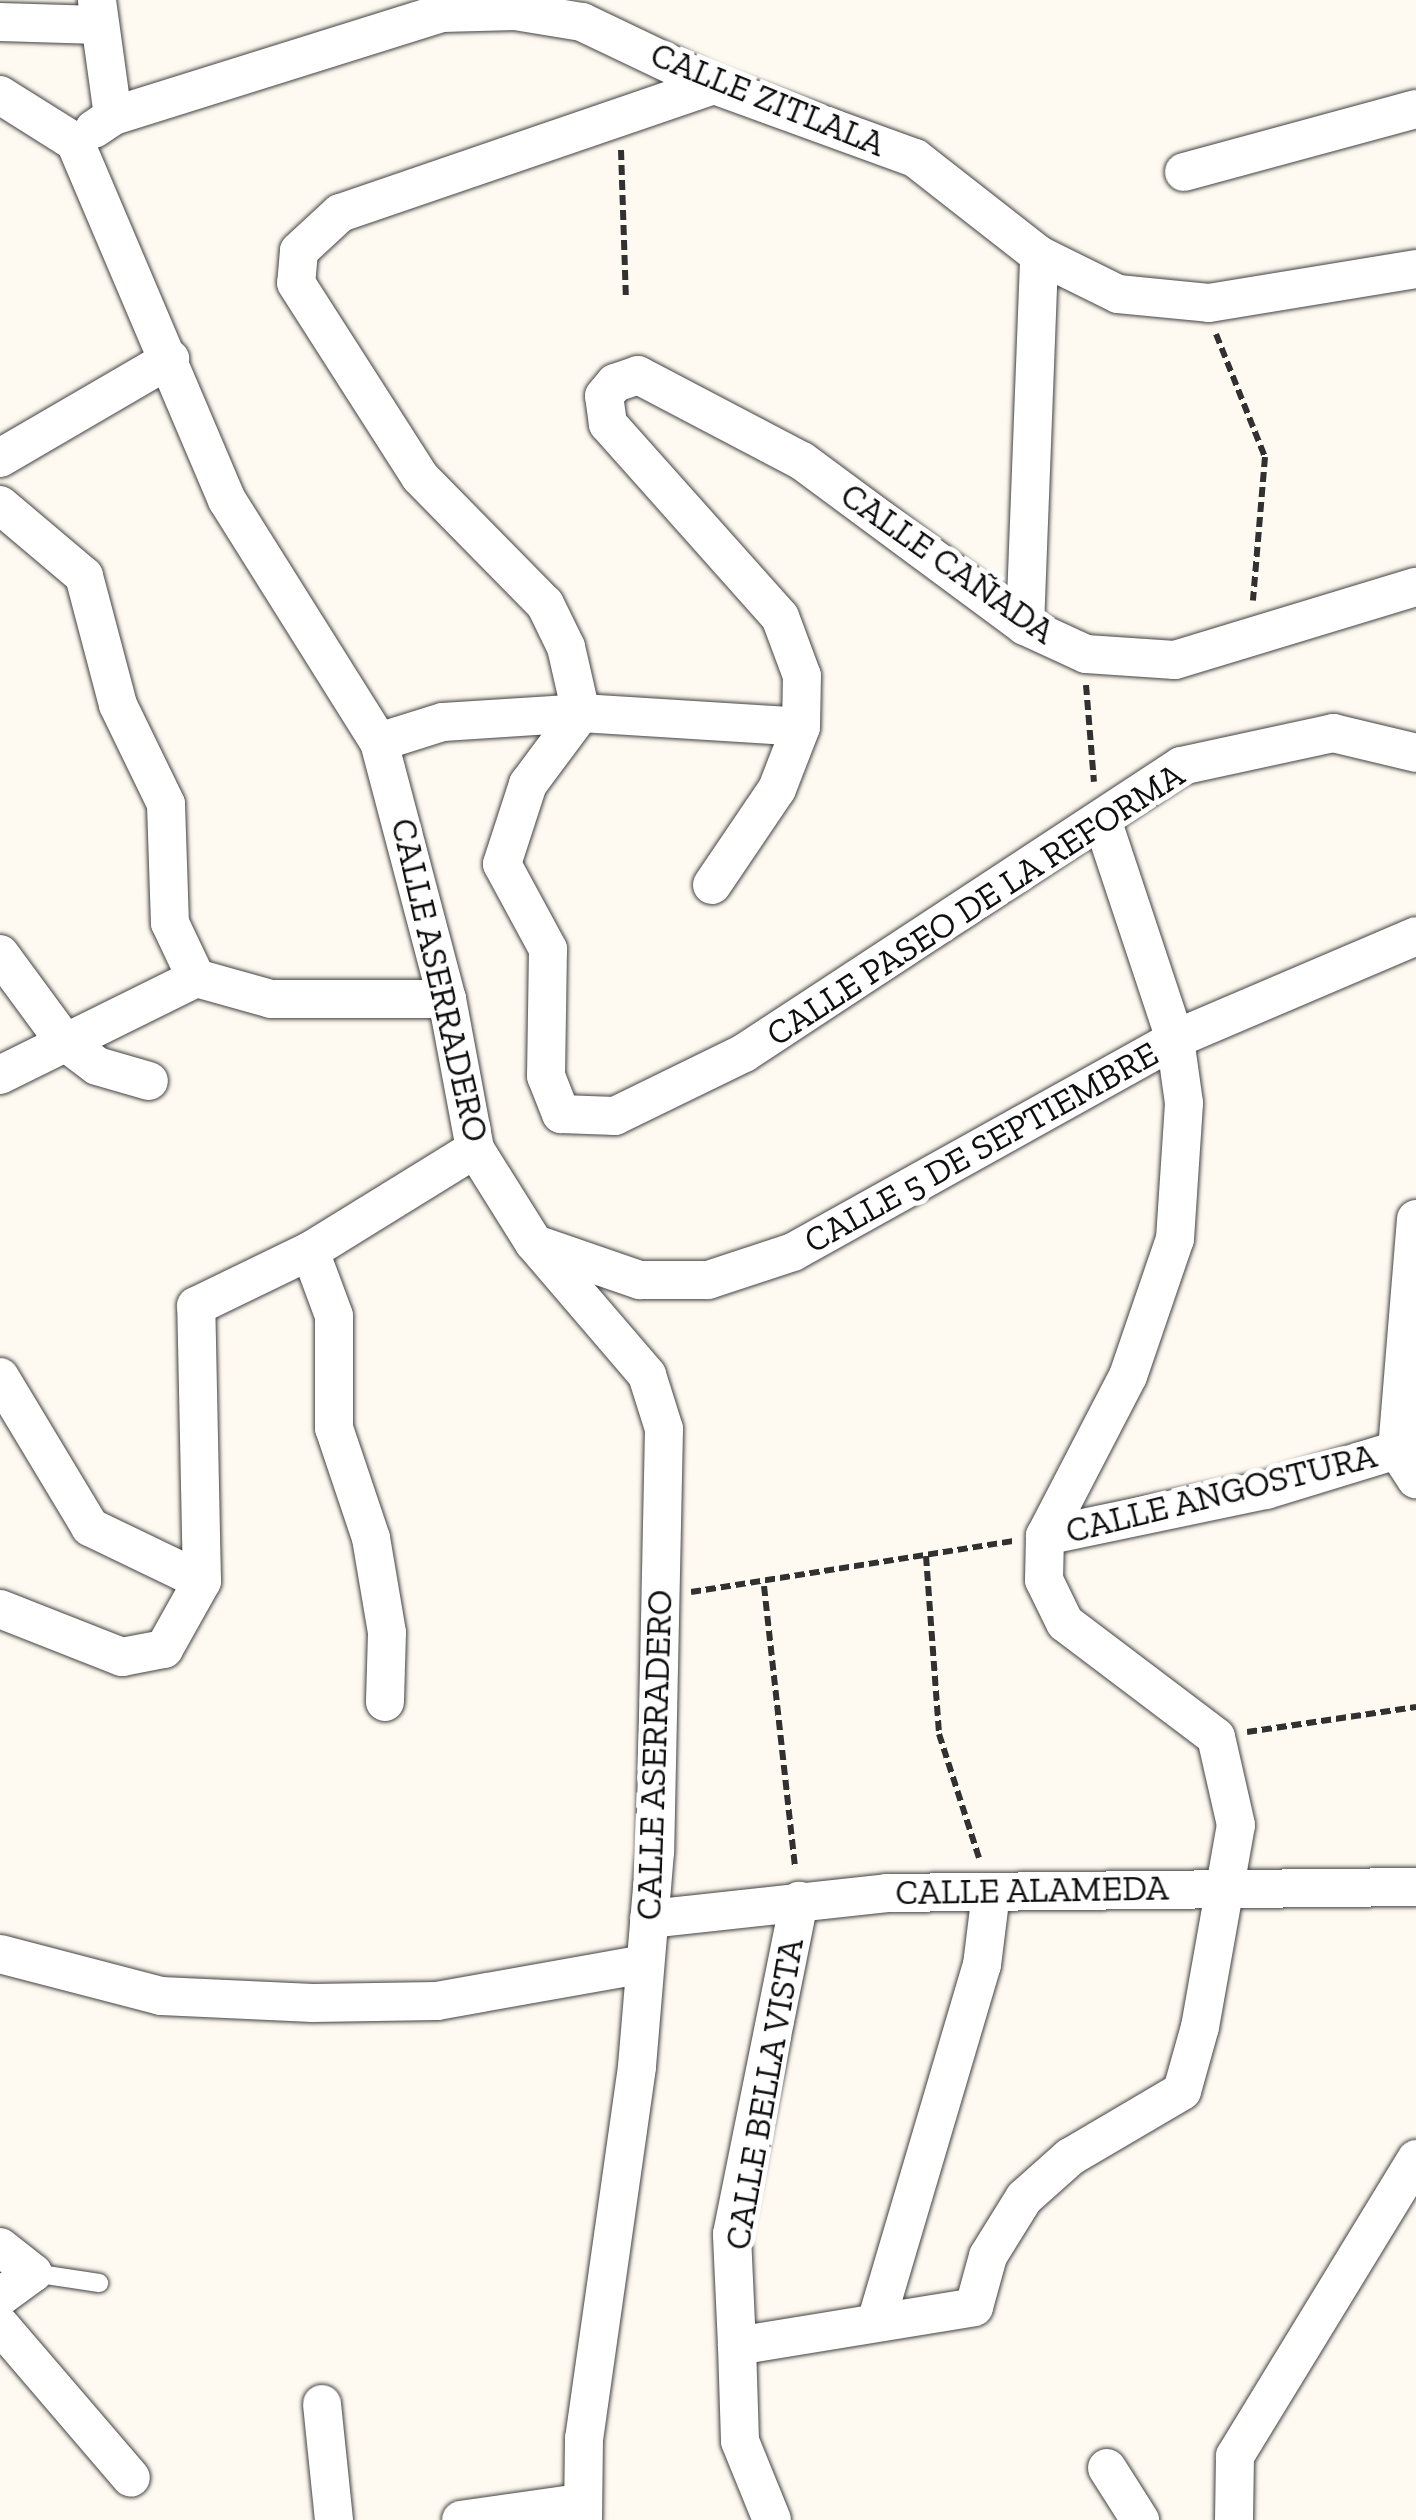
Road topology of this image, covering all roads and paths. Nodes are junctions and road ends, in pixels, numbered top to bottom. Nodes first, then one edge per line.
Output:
1 (98, 13) edge
2 (0, 22) edge
3 (714, 85) junction
4 (0, 95) edge
5 (1416, 108) edge
6 (114, 116) junction
7 (620, 124) junction
8 (75, 142) junction
9 (1184, 172) dead end
10 (1039, 255) junction
11 (1416, 269) edge
12 (626, 300) dead end
13 (1209, 304) junction
14 (170, 359) junction
15 (0, 458) edge
16 (0, 505) edge
17 (1416, 587) edge
18 (1026, 626) junction
19 (1248, 644) junction
20 (1086, 654) junction
21 (581, 713) junction
22 (801, 727) junction
23 (379, 742) junction
24 (1416, 753) edge
25 (1102, 820) junction
26 (712, 885) dead end
27 (1415, 946) edge
28 (0, 954) edge
29 (196, 978) junction
30 (447, 999) junction
31 (1175, 1039) junction
32 (64, 1041) junction
33 (0, 1076) edge
34 (149, 1081) dead end
35 (475, 1149) junction
36 (1416, 1219) edge
37 (534, 1243) junction
38 (310, 1251) junction
39 (4, 1388) edge
40 (1406, 1464) edge
41 (1045, 1536) junction
42 (926, 1556) junction
43 (202, 1581) junction
44 (764, 1586) junction
45 (659, 1596) junction
46 (0, 1609) edge
47 (384, 1702) dead end
48 (1416, 1707) edge
49 (1216, 1737) junction
50 (1226, 1885) junction
51 (1416, 1887) edge
52 (990, 1894) junction
53 (799, 1901) junction
54 (649, 1919) junction
55 (0, 1954) edge
56 (645, 1964) junction
57 (1416, 2159) edge
58 (0, 2248) edge
59 (33, 2273) junction
60 (99, 2283) dead end
61 (0, 2296) edge
62 (877, 2319) junction
63 (0, 2325) edge
64 (737, 2346) junction
65 (322, 2404) dead end
66 (1106, 2468) dead end
67 (131, 2478) dead end
68 (582, 2511) edge
69 (334, 2520) edge
70 (461, 2520) edge
71 (772, 2520) edge
72 (1140, 2520) edge
73 (1234, 2520) edge

1 - 2 street
1 - 6 street
3 - 6 street, CALLE ZITLALA
3 - 7 street
3 - 10 street, CALLE ZITLALA
4 - 8 street
5 - 9 street
6 - 8 street, CALLE ZITLALA
7 - 12 path
7 - 21 street
8 - 14 street, CALLE ASERRADERO
10 - 13 street, CALLE ZITLALA
10 - 18 street
11 - 13 street, CALLE ZITLALA
13 - 19 path
14 - 15 street
14 - 23 street, CALLE ASERRADERO
16 - 29 street
17 - 19 street, CALLE CAÑADA
18 - 20 street, CALLE CAÑADA
18 - 22 street, CALLE CAÑADA
19 - 20 street, CALLE CAÑADA
20 - 25 path
21 - 22 street
21 - 23 street
21 - 25 street, CALLE PASEO DE LA REFORMA
22 - 26 street
23 - 30 street, CALLE ASERRADERO
24 - 25 street, CALLE PASEO DE LA REFORMA
25 - 31 street
27 - 31 street, CALLE 5 DE SEPTIEMBRE
28 - 32 street
29 - 30 street
29 - 32 street
30 - 35 street, CALLE ASERRADERO
31 - 37 street, CALLE 5 DE SEPTIEMBRE
31 - 41 street
32 - 33 street
32 - 34 street
35 - 37 street, CALLE ASERRADERO
35 - 38 street
36 - 40 street
37 - 45 street, CALLE ASERRADERO
38 - 43 street
38 - 47 street
39 - 43 street
40 - 41 street, CALLE ANGOSTURA
41 - 42 path
41 - 49 street
42 - 44 path
42 - 52 path
43 - 46 street
44 - 45 path
44 - 53 path
45 - 54 street, CALLE ASERRADERO
48 - 49 path
49 - 50 street
50 - 51 street, CALLE ALAMEDA
50 - 52 street, CALLE ALAMEDA
50 - 62 street
52 - 53 street, CALLE ALAMEDA
52 - 62 street
53 - 54 street, CALLE ALAMEDA
53 - 64 street, CALLE BELLA VISTA
54 - 56 street, CALLE ASERRADERO
55 - 56 street
56 - 68 street, CALLE ASERRADERO
57 - 73 street
58 - 59 street
59 - 60 lane
59 - 61 street
62 - 64 street
63 - 67 street
64 - 71 street, CALLE BELLA VISTA
65 - 69 street
66 - 72 street
68 - 70 street

